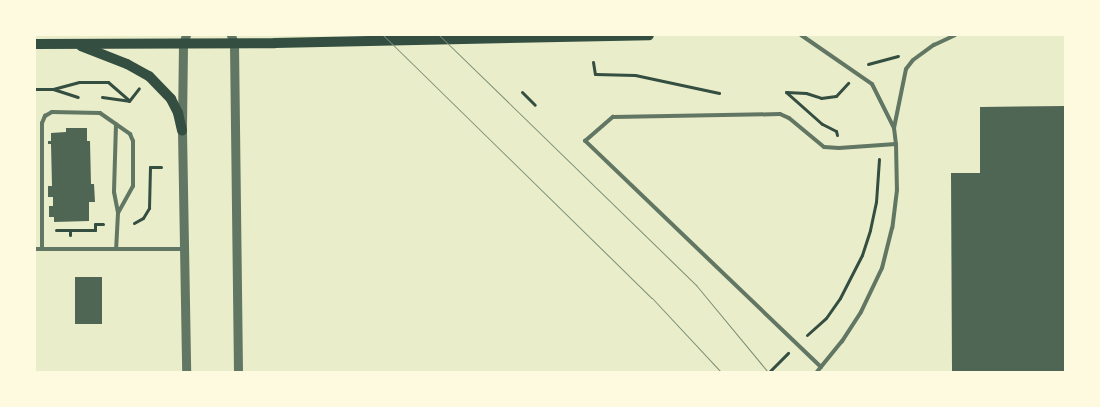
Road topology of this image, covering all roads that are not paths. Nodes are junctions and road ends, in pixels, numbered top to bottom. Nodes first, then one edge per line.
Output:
1 (649, 35) edge
2 (802, 35) edge
3 (955, 35) edge
4 (184, 39) edge
5 (232, 39) edge
6 (35, 44) edge
7 (76, 44) junction
8 (116, 124) junction
9 (894, 128) junction
10 (182, 131) junction
11 (896, 144) junction
12 (118, 213) junction
13 (35, 248) edge
14 (42, 248) junction
15 (184, 248) junction
16 (116, 249) junction
17 (822, 367) junction
18 (186, 372) edge
19 (238, 372) edge
20 (817, 372) edge

1 - 5 main road
2 - 9 lane
3 - 9 lane
4 - 5 main road
4 - 7 main road
4 - 10 street
5 - 19 street
6 - 7 main road
7 - 10 main road
8 - 12 lane
8 - 12 lane
8 - 14 lane
9 - 11 lane
10 - 15 street
11 - 17 lane
11 - 17 lane
12 - 16 lane
13 - 14 lane
14 - 16 lane
15 - 16 lane
15 - 18 street
17 - 20 lane

